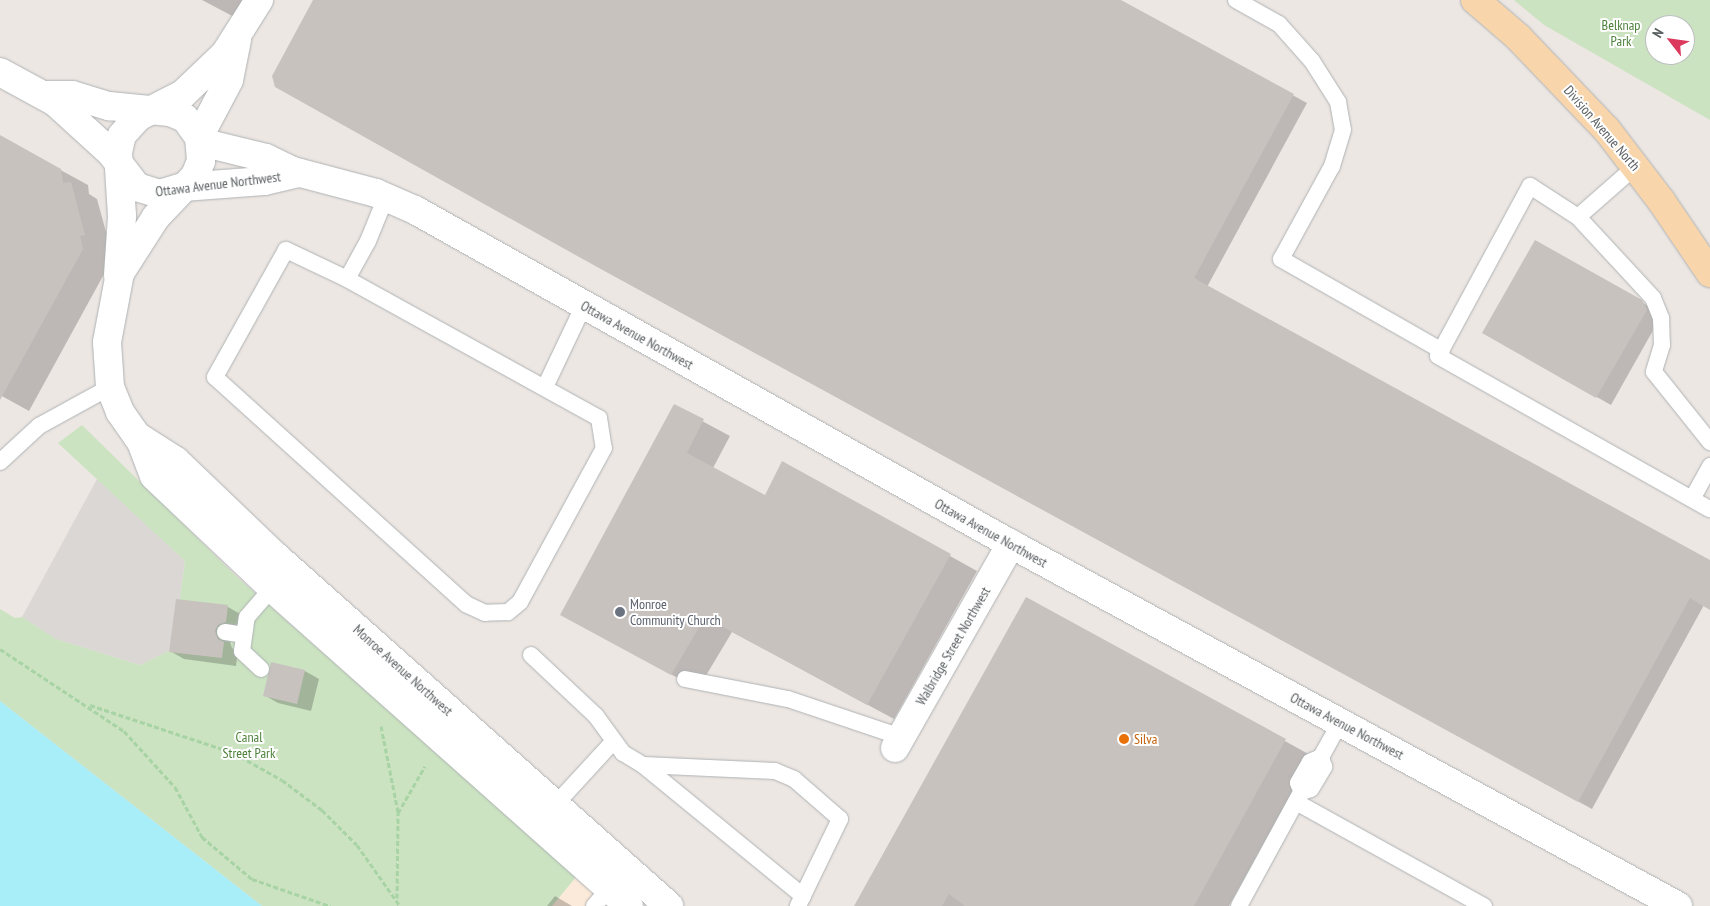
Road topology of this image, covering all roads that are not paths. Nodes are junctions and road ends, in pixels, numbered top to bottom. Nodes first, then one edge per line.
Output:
1 (259, 0) edge
2 (1236, 0) edge
3 (1475, 0) edge
4 (237, 39) junction
5 (0, 72) edge
6 (44, 95) junction
7 (154, 111) junction
8 (199, 137) junction
9 (120, 164) junction
10 (1636, 166) junction
11 (299, 173) junction
12 (183, 187) junction
13 (386, 197) junction
14 (1578, 217) junction
15 (1710, 273) edge
16 (118, 278) junction
17 (347, 279) junction
18 (584, 306) junction
19 (1442, 351) junction
20 (110, 387) junction
21 (545, 387) junction
22 (137, 436) junction
23 (1710, 442) edge
24 (0, 462) edge
25 (1710, 466) edge
26 (1692, 498) junction
27 (1710, 509) edge
28 (1011, 544) junction
29 (272, 588) junction
30 (225, 632) dead end
31 (244, 635) junction
32 (532, 656) dead end
33 (261, 669) dead end
34 (685, 679) dead end
35 (1340, 722) junction
36 (612, 742) junction
37 (898, 742) joint
38 (643, 765) junction
39 (1299, 797) junction
40 (555, 805) junction
41 (611, 900) edge
42 (801, 901) edge
43 (668, 906) edge
44 (1239, 906) edge
45 (1484, 906) edge
46 (1678, 906) edge

1 - 4 main road
2 - 19 lane
3 - 10 main road, Division Avenue North
4 - 7 main road
4 - 8 main road
5 - 6 main road
6 - 7 main road
6 - 9 main road
7 - 8 main road
7 - 9 main road
8 - 11 main road, Ottawa Avenue Northwest
8 - 12 main road, Monroe Avenue Northwest
9 - 12 main road, Ottawa Avenue Northwest
9 - 16 main road, Monroe Avenue Northwest
10 - 14 lane
10 - 15 main road, Division Avenue North
11 - 12 main road, Ottawa Avenue Northwest
11 - 13 main road, Ottawa Avenue Northwest
12 - 16 main road, Monroe Avenue Northwest
13 - 17 lane
13 - 18 main road, Ottawa Avenue Northwest
14 - 19 lane
14 - 23 lane
16 - 20 main road, Monroe Avenue Northwest
17 - 21 lane
17 - 21 lane
18 - 21 lane
18 - 28 main road, Ottawa Avenue Northwest
19 - 26 lane
20 - 22 main road, Monroe Avenue Northwest
20 - 24 lane
22 - 29 main road, Monroe Avenue Northwest
22 - 40 main road, Monroe Avenue Northwest
25 - 26 lane
26 - 27 lane
28 - 35 main road, Ottawa Avenue Northwest
28 - 37 main road, Walbridge Street Northwest
29 - 31 lane
29 - 41 main road, Monroe Avenue Northwest
30 - 31 lane
31 - 33 lane
32 - 36 lane
34 - 37 lane
35 - 39 lane
35 - 46 main road, Ottawa Avenue Northwest
36 - 38 lane
36 - 40 lane
38 - 42 lane
38 - 42 lane
39 - 44 lane
39 - 45 lane
40 - 43 main road, Monroe Avenue Northwest
41 - 43 lane

